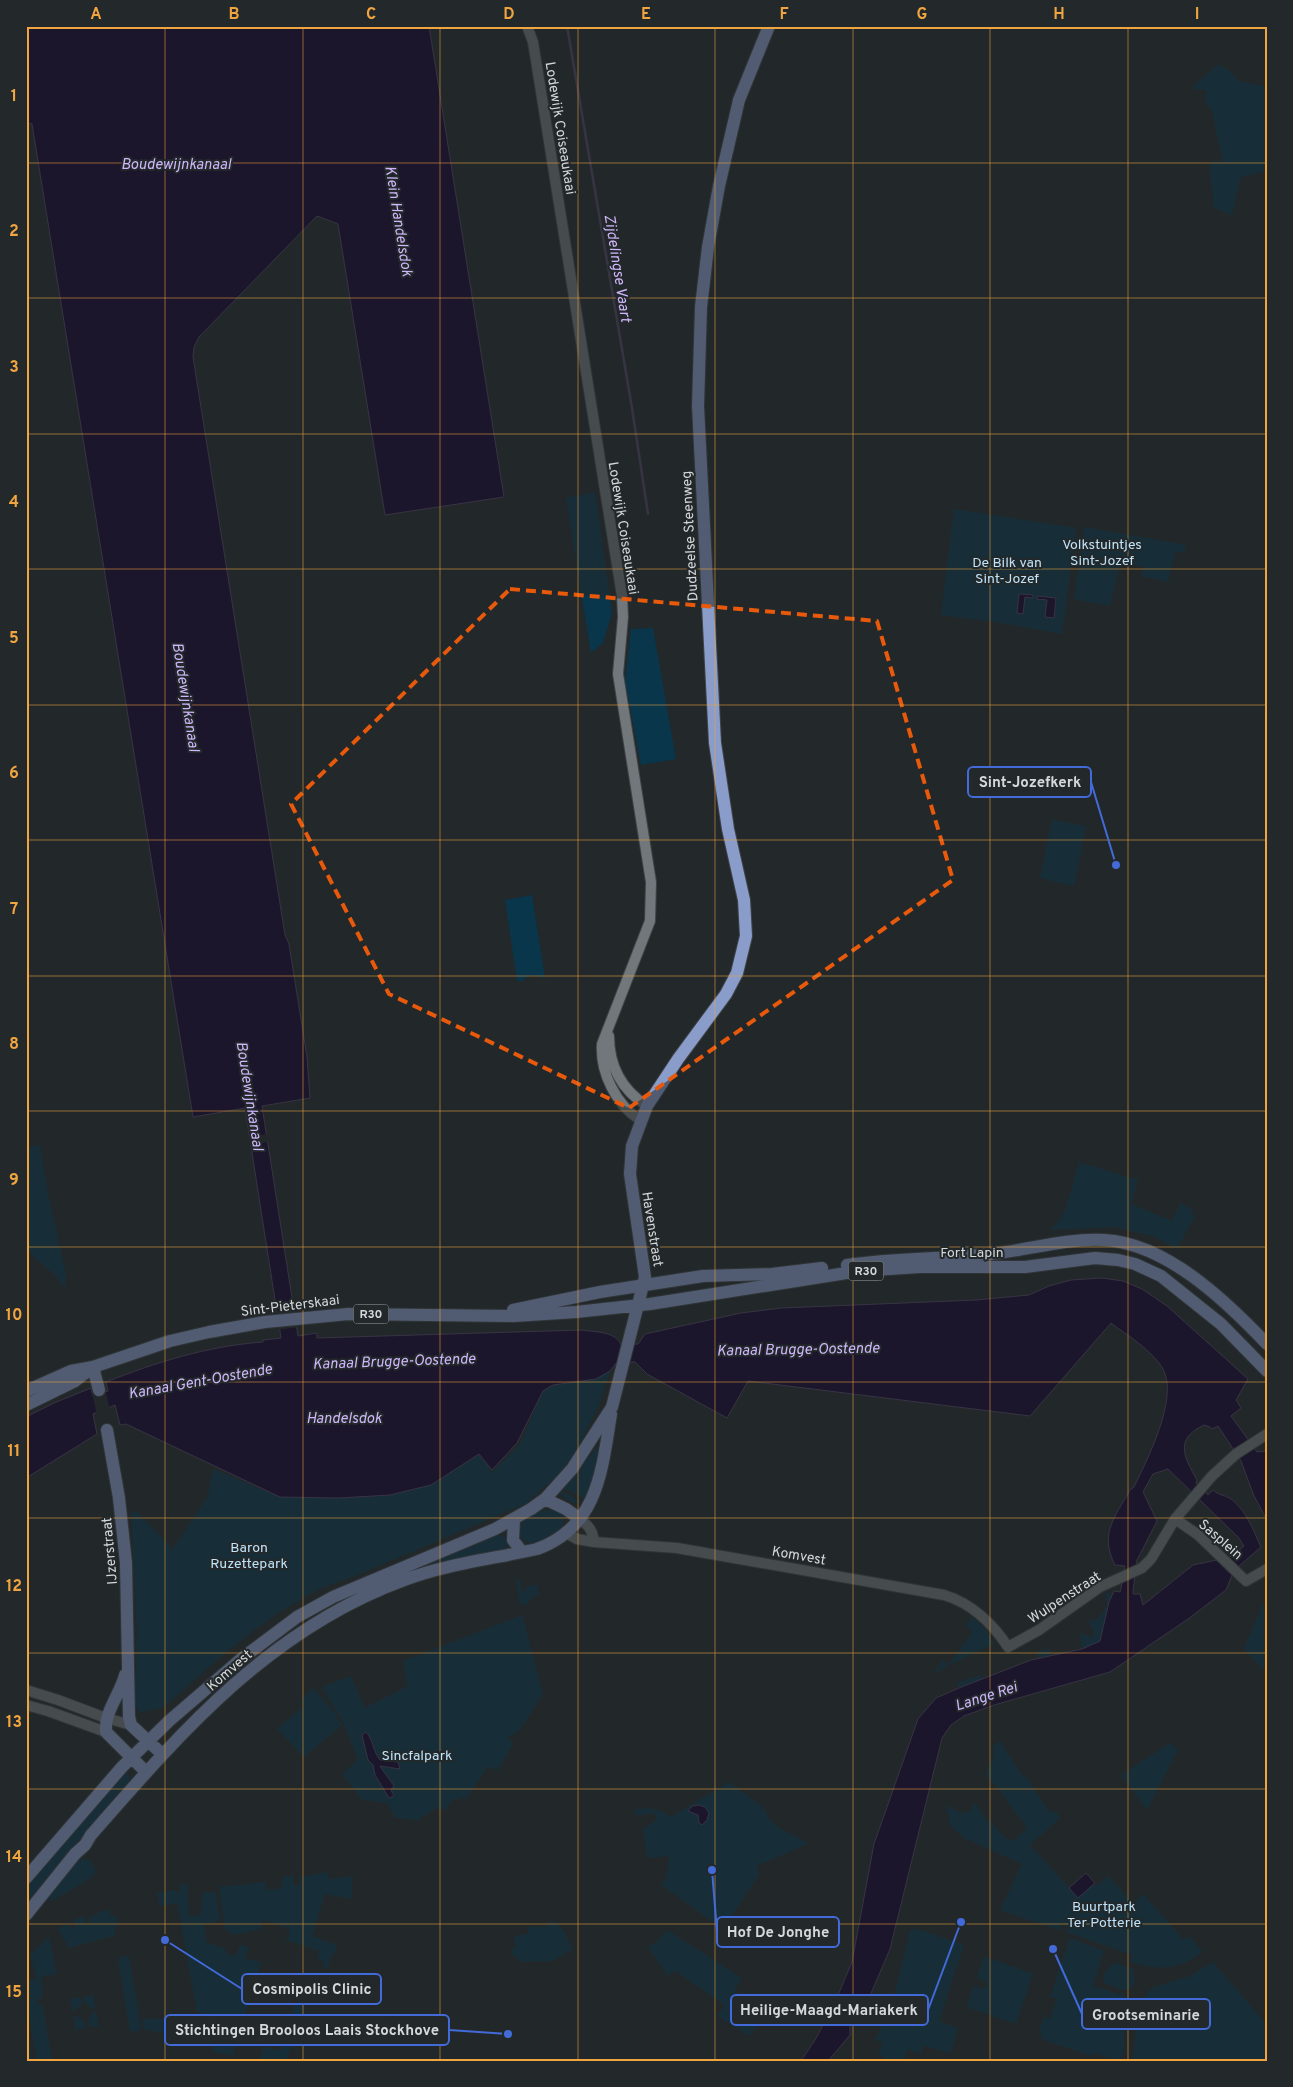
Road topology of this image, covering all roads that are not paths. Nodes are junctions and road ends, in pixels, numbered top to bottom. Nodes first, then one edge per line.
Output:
1 (527, 26) edge
2 (769, 26) edge
3 (606, 1052) junction
4 (647, 1106) junction
5 (640, 1120) junction
6 (644, 1285) junction
7 (639, 1305) junction
8 (496, 1314) junction
9 (1267, 1344) edge
10 (93, 1367) junction
11 (1267, 1371) edge
12 (618, 1382) joint
13 (99, 1390) dead end
14 (26, 1391) edge
15 (26, 1405) edge
16 (612, 1407) junction
17 (107, 1430) dead end
18 (1267, 1434) edge
19 (545, 1499) junction
20 (580, 1519) junction
21 (1175, 1519) junction
22 (514, 1520) junction
23 (566, 1534) junction
24 (594, 1542) junction
25 (522, 1552) junction
26 (1267, 1569) edge
27 (381, 1582) junction
28 (1008, 1647) joint
29 (127, 1669) junction
30 (26, 1690) edge
31 (26, 1706) edge
32 (106, 1718) junction
33 (131, 1725) junction
34 (106, 1732) junction
35 (149, 1740) junction
36 (162, 1754) junction
37 (131, 1758) junction
38 (146, 1772) junction
39 (26, 1878) edge
40 (26, 1915) edge

1 - 3 street, Lodewijk Coiseaukaai
2 - 4 main road, Dudzeelse Steenweg
3 - 4 street
3 - 5 street, Lodewijk Coiseaukaai
4 - 5 main road, Havenstraat
5 - 6 main road, Havenstraat
6 - 7 main road, Havenstraat
6 - 8 main road, Sint-Pieterskaai / R30
6 - 9 main road, Fort Lapin / R30
7 - 8 main road, Sint-Pieterskaai / R30
7 - 11 main road, Fort Lapin / R30
7 - 12 main road, Havenstraat
8 - 10 main road, Sint-Pieterskaai / R30
10 - 13 main road
10 - 14 main road, Sint-Pieterskaai / R30
10 - 15 main road, Sint-Pieterskaai / R30
12 - 16 main road, Komvest
16 - 19 main road, Komvest
16 - 20 main road, Komvest
17 - 29 main road, IJzerstraat
18 - 21 street
19 - 20 main road
19 - 22 main road, Komvest
20 - 23 main road, Komvest
20 - 24 street
21 - 26 street, Sasplein
21 - 28 street, Wulpenstraat
22 - 25 main road
22 - 27 main road, Komvest
23 - 24 street, Komvest
23 - 25 main road, Komvest
24 - 28 street, Komvest
25 - 27 main road, Komvest
27 - 35 main road, Komvest
27 - 36 main road, Komvest
29 - 32 main road, IJzerstraat
29 - 33 main road, IJzerstraat
30 - 32 street
31 - 34 street
32 - 33 street
32 - 34 main road
33 - 35 main road
34 - 37 main road
35 - 36 main road
35 - 37 main road, Komvest
36 - 38 main road, Komvest
37 - 38 main road
37 - 39 main road, Komvest
38 - 40 main road, Komvest

